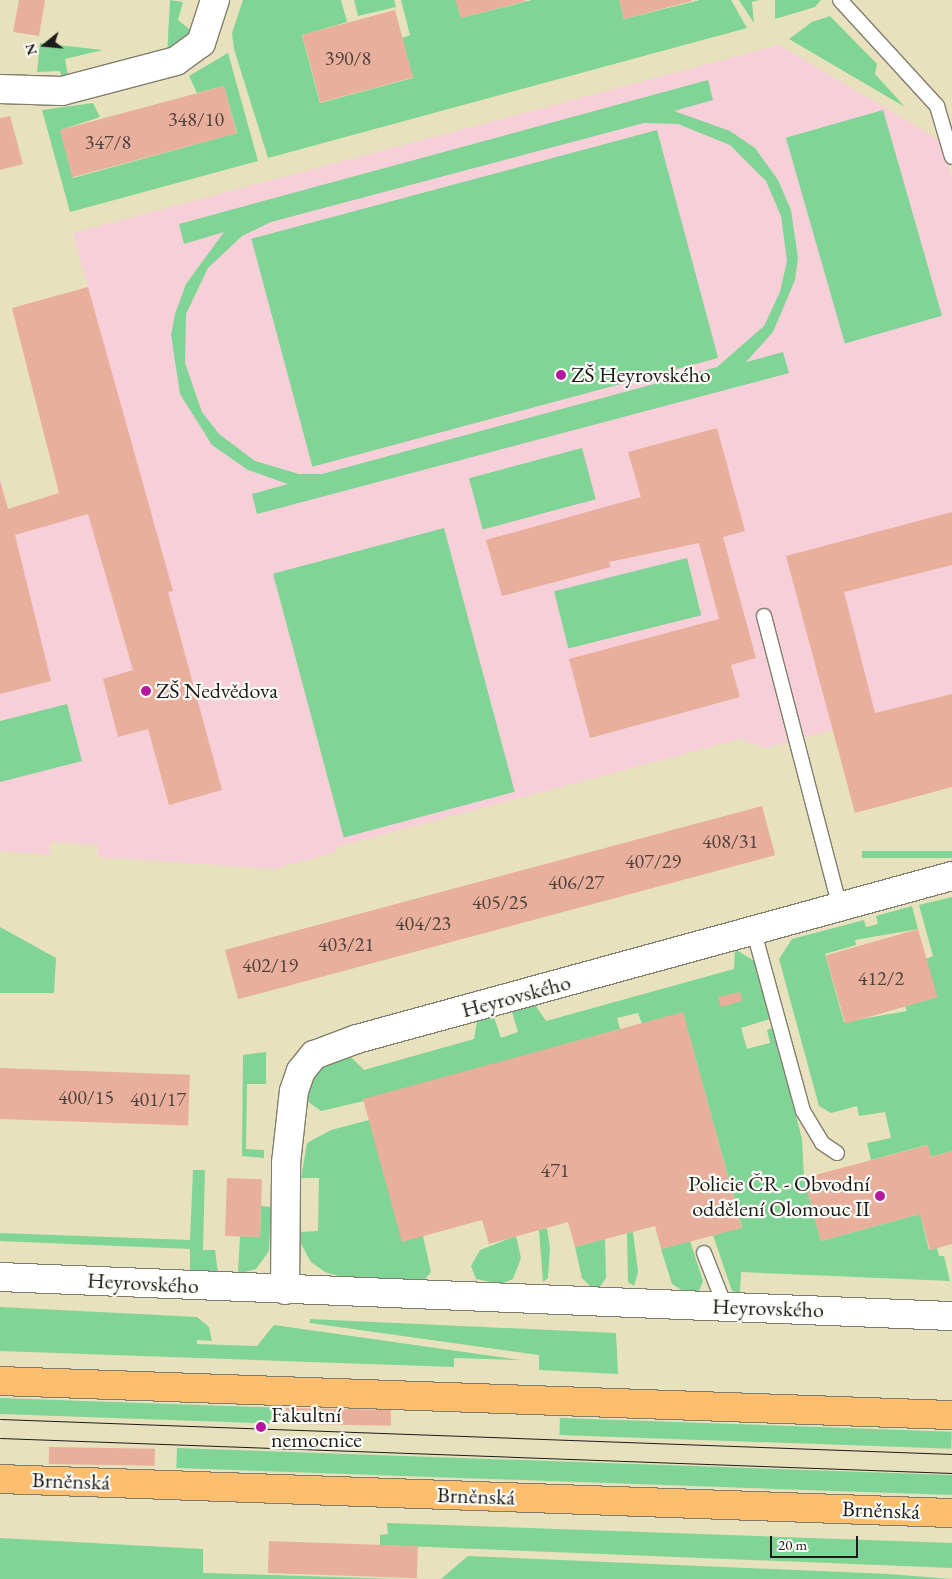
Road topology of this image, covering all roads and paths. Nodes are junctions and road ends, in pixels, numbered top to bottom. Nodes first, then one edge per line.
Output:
1 (215, 0) edge
2 (840, 0) edge
3 (0, 89) edge
4 (952, 157) edge
5 (764, 616) dead end
6 (952, 876) edge
7 (840, 907) junction
8 (754, 932) junction
9 (838, 1152) dead end
10 (704, 1253) dead end
11 (0, 1277) edge
12 (285, 1290) junction
13 (725, 1306) junction
14 (952, 1316) edge
15 (0, 1381) edge
16 (952, 1416) edge
17 (0, 1479) edge
18 (952, 1513) edge

1 - 3 street
2 - 4 lane
5 - 7 lane
6 - 7 street, Heyrovského
7 - 8 street, Heyrovského
8 - 9 lane
8 - 12 street, Heyrovského
10 - 13 lane
11 - 12 street, Heyrovského
12 - 13 street, Heyrovského
13 - 14 street, Heyrovského
15 - 16 main road
17 - 18 main road, Brněnská

